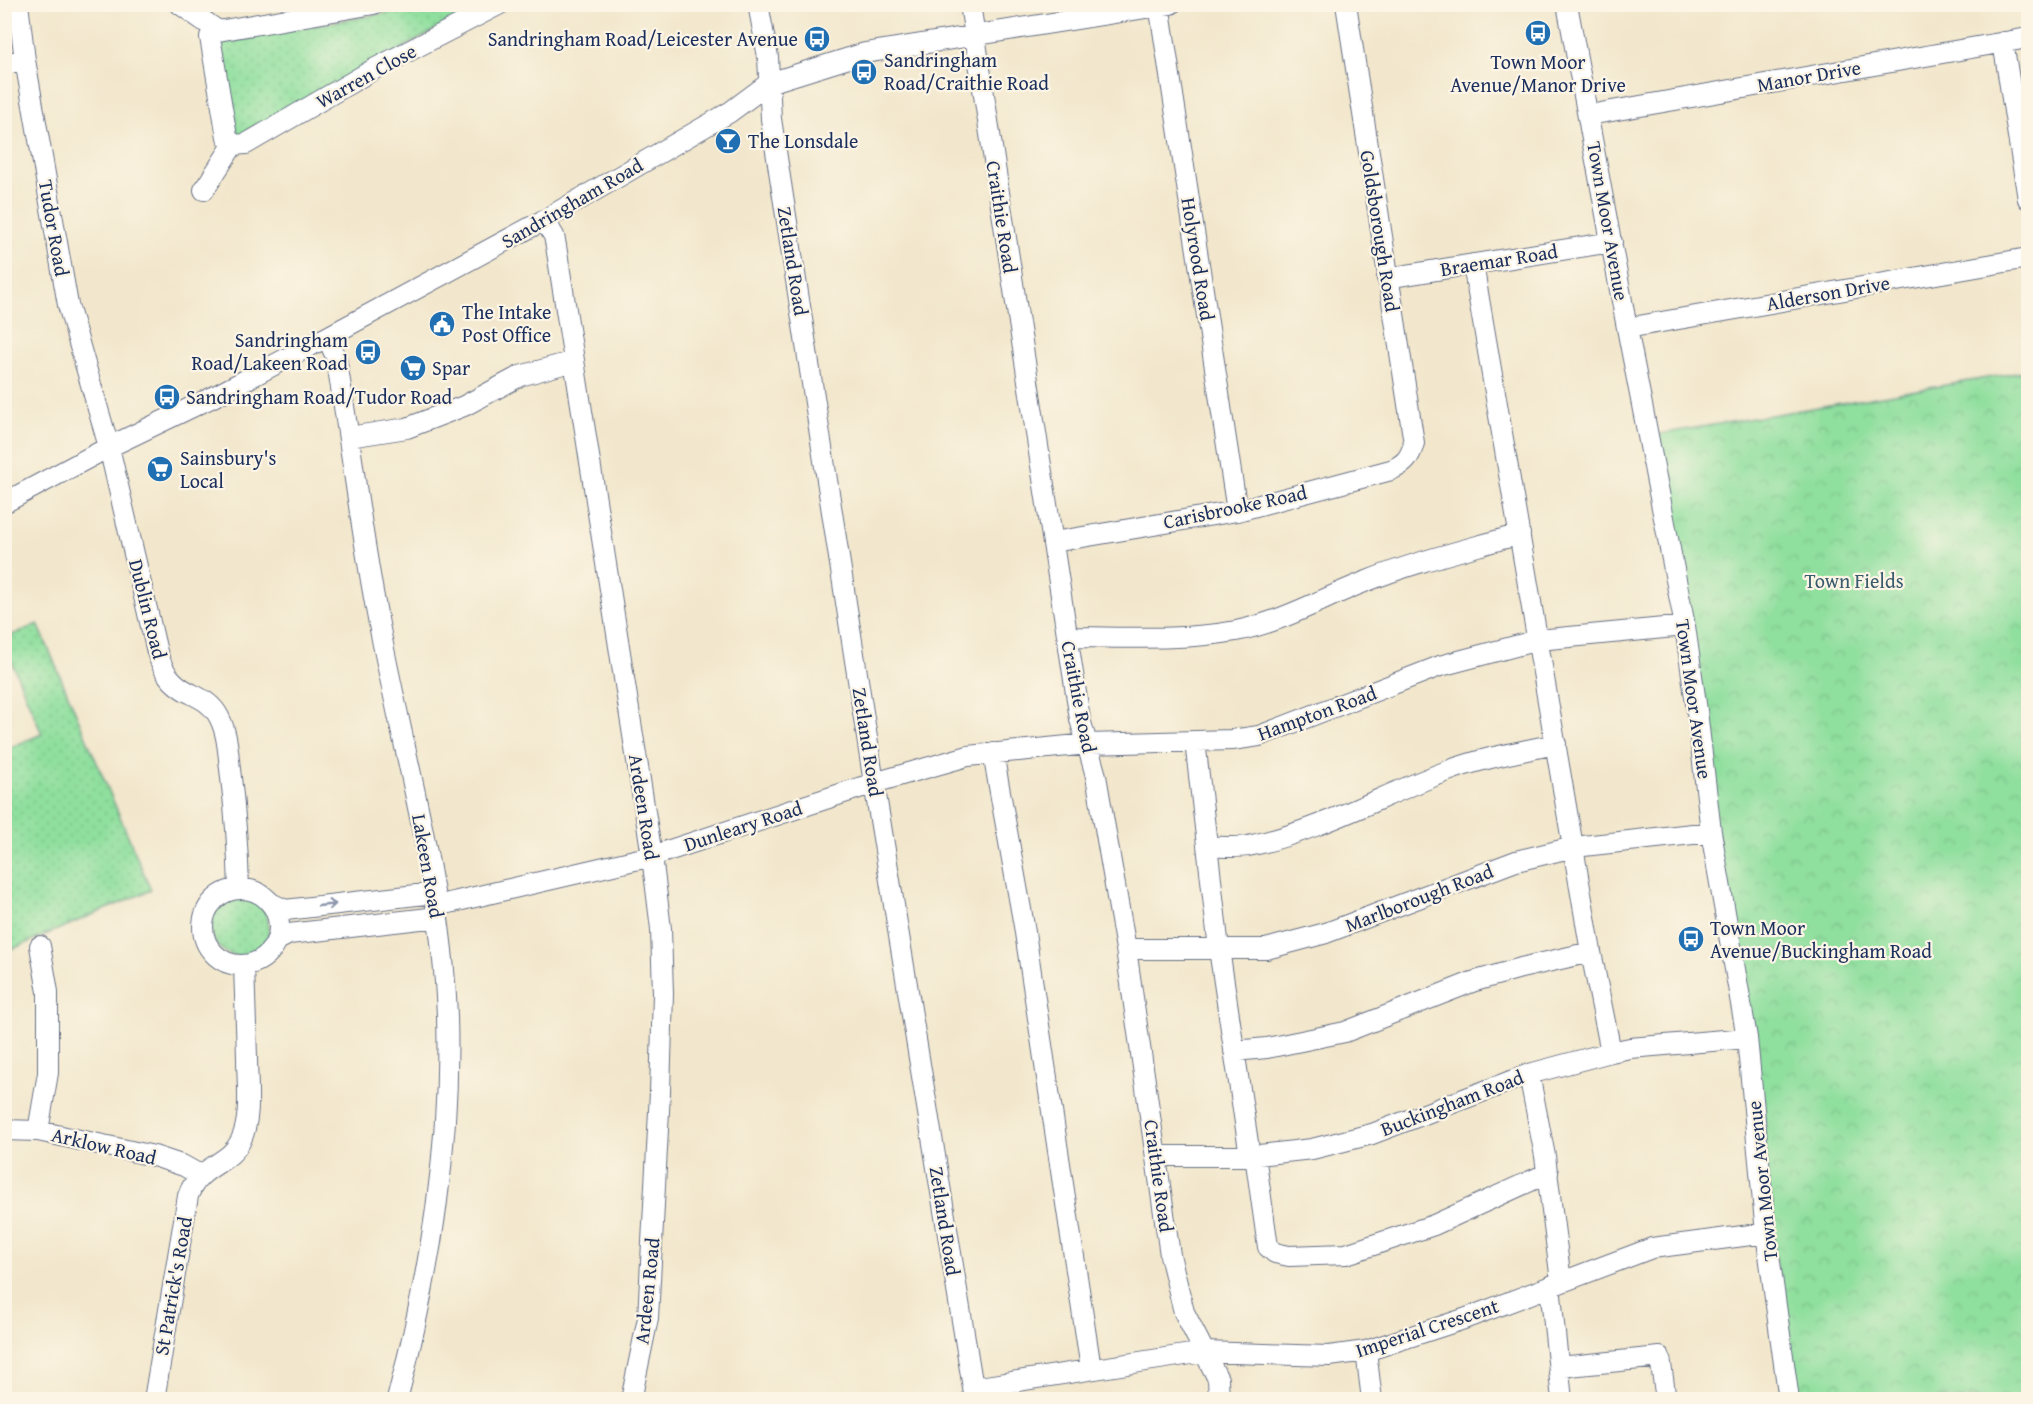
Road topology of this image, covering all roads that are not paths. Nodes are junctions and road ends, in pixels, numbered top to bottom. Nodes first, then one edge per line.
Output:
1 (18, 4) edge
2 (180, 4) edge
3 (374, 4) edge
4 (500, 4) edge
5 (758, 4) edge
6 (970, 4) edge
7 (1346, 4) edge
8 (1567, 4) edge
9 (1163, 5) edge
10 (354, 6) edge
11 (218, 31) junction
12 (975, 36) junction
13 (2028, 38) edge
14 (2003, 42) junction
15 (25, 60) junction
16 (4, 63) edge
17 (770, 83) junction
18 (1589, 115) junction
19 (233, 145) junction
20 (204, 190) dead end
21 (2028, 199) edge
22 (544, 220) junction
23 (1612, 242) junction
24 (2028, 258) edge
25 (1473, 264) junction
26 (1387, 278) junction
27 (1627, 328) junction
28 (327, 337) junction
29 (574, 361) junction
30 (349, 437) junction
31 (109, 447) junction
32 (1410, 456) joint
33 (4, 503) edge
34 (1237, 511) junction
35 (1520, 534) junction
36 (1053, 542) junction
37 (1685, 626) junction
38 (1068, 637) junction
39 (1538, 640) junction
40 (1195, 741) junction
41 (1088, 744) junction
42 (1556, 744) junction
43 (993, 753) junction
44 (874, 783) junction
45 (1711, 832) junction
46 (1207, 846) junction
47 (1574, 847) junction
48 (651, 856) junction
49 (239, 889) junction
50 (271, 903) junction
51 (436, 905) junction
52 (276, 941) junction
53 (40, 946) dead end
54 (1126, 949) junction
55 (1219, 949) junction
56 (1591, 952) junction
57 (244, 965) junction
58 (1747, 1038) junction
59 (1234, 1051) junction
60 (1611, 1052) junction
61 (1529, 1074) junction
62 (4, 1130) edge
63 (38, 1131) junction
64 (1156, 1156) junction
65 (1253, 1156) junction
66 (1548, 1173) junction
67 (200, 1175) junction
68 (1766, 1233) junction
69 (1556, 1284) junction
70 (1366, 1351) junction
71 (1204, 1352) junction
72 (1559, 1367) junction
73 (1090, 1370) junction
74 (974, 1394) edge
75 (154, 1400) edge
76 (397, 1400) edge
77 (631, 1400) edge
78 (1219, 1400) edge
79 (1372, 1400) edge
80 (1562, 1400) edge
81 (1666, 1400) edge
82 (1789, 1400) edge

1 - 15 street, Tudor Road
2 - 11 street
3 - 10 street
4 - 19 street, Warren Close
5 - 17 street, Zetland Road
6 - 12 street, Craithie Road
7 - 26 street, Goldsborough Road
8 - 18 street, Town Moor Avenue
9 - 12 street, Sandringham Road
9 - 34 street, Holyrood Road
10 - 11 street
11 - 19 street
12 - 17 street, Sandringham Road
12 - 36 street, Craithie Road
13 - 14 street, Manor Drive
14 - 18 street, Manor Drive
14 - 21 street
15 - 16 street
15 - 31 street, Tudor Road
17 - 22 street, Sandringham Road
17 - 44 street, Zetland Road
18 - 23 street, Town Moor Avenue
19 - 20 street
22 - 28 street, Sandringham Road
22 - 29 street, Ardeen Road
23 - 25 street, Braemar Road
23 - 27 street, Town Moor Avenue
24 - 27 street, Alderson Drive
25 - 26 street, Braemar Road
25 - 35 street
26 - 32 street, Goldsborough Road
27 - 37 street, Town Moor Avenue
28 - 30 street, Lakeen Road
28 - 31 street, Sandringham Road
29 - 30 street
29 - 48 street, Ardeen Road
30 - 51 street, Lakeen Road
31 - 33 street, Sandringham Road
31 - 49 street, Dublin Road
32 - 34 street, Carisbrooke Road
34 - 36 street, Carisbrooke Road
35 - 38 street
35 - 39 street
36 - 38 street, Craithie Road
37 - 39 street, Hampton Road
37 - 45 street, Town Moor Avenue
38 - 41 street, Craithie Road
39 - 40 street, Hampton Road
39 - 42 street
40 - 41 street, Hampton Road
40 - 46 street
41 - 43 street, Hampton Road
41 - 54 street, Craithie Road
42 - 46 street
42 - 47 street
43 - 44 street, Hampton Road
43 - 73 street
44 - 48 street, Dunleary Road
44 - 74 street, Zetland Road
45 - 47 street, Marlborough Road
45 - 58 street, Town Moor Avenue
46 - 55 street
47 - 55 street, Marlborough Road
47 - 56 street
48 - 51 street, Dunleary Road
48 - 77 street, Ardeen Road
49 - 50 street
49 - 57 street
50 -> 51 street, Dunleary Road
50 - 52 street
51 - 52 street, Dunleary Road
51 - 76 street, Lakeen Road
52 - 57 street
53 - 63 street
54 - 55 street, Marlborough Road
54 - 64 street, Craithie Road
55 - 59 street
56 - 59 street
56 - 60 street
57 - 67 street
58 - 60 street, Buckingham Road
58 - 68 street, Town Moor Avenue
59 - 65 street
60 - 61 street, Buckingham Road
61 - 65 street, Buckingham Road
61 - 66 street
62 - 63 street, Arklow Road
63 - 67 street, Arklow Road
64 - 65 street, Buckingham Road
64 - 71 street, Craithie Road
65 - 66 street
66 - 69 street
67 - 75 street, St Patrick's Road
68 - 69 street, Imperial Crescent
68 - 82 street, Town Moor Avenue
69 - 70 street, Imperial Crescent
69 - 72 street
70 - 71 street, Imperial Crescent
70 - 79 street
71 - 73 street, Imperial Crescent
71 - 78 street, Craithie Road
72 - 80 street
72 - 81 street
73 - 74 street, Imperial Crescent

